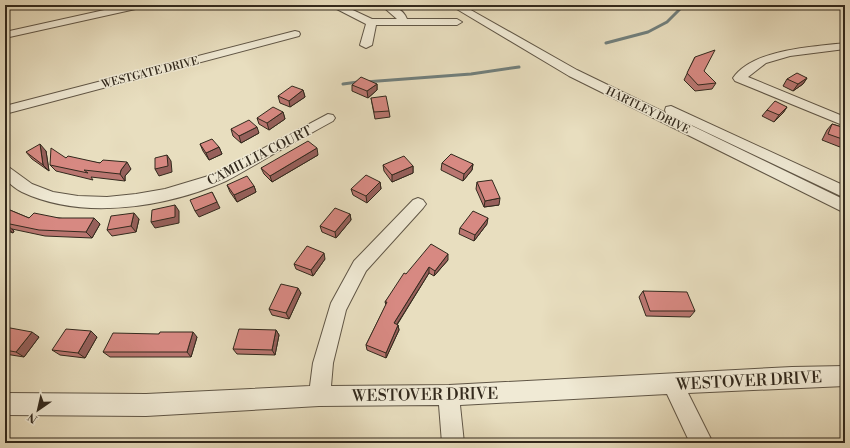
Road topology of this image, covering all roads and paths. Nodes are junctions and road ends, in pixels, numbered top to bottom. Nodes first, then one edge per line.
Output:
1 (140, 5) edge
2 (334, 5) edge
3 (386, 5) edge
4 (455, 5) edge
5 (472, 5) edge
6 (457, 22) dead end
7 (372, 23) junction
8 (403, 23) junction
9 (295, 34) dead end
10 (5, 35) edge
11 (366, 45) dead end
12 (845, 46) edge
13 (5, 110) edge
14 (328, 118) dead end
15 (845, 122) edge
16 (5, 172) edge
17 (845, 192) edge
18 (418, 204) dead end
19 (845, 207) edge
20 (845, 376) edge
21 (673, 384) junction
22 (448, 395) junction
23 (318, 396) junction
24 (5, 404) edge
25 (453, 443) edge
26 (702, 443) edge

1 - 10 street
2 - 7 street
3 - 8 street
4 - 19 street, HARTLEY DRIVE
5 - 17 street, HARTLEY DRIVE
6 - 8 street
7 - 8 street
7 - 11 street
9 - 13 street, WESTGATE DRIVE
12 - 15 street
14 - 16 street, CAMILLIA COURT
18 - 23 street
20 - 21 street, WESTOVER DRIVE
21 - 22 street, WESTOVER DRIVE
21 - 26 street
22 - 23 street, WESTOVER DRIVE
22 - 25 street
23 - 24 street, WESTOVER DRIVE

